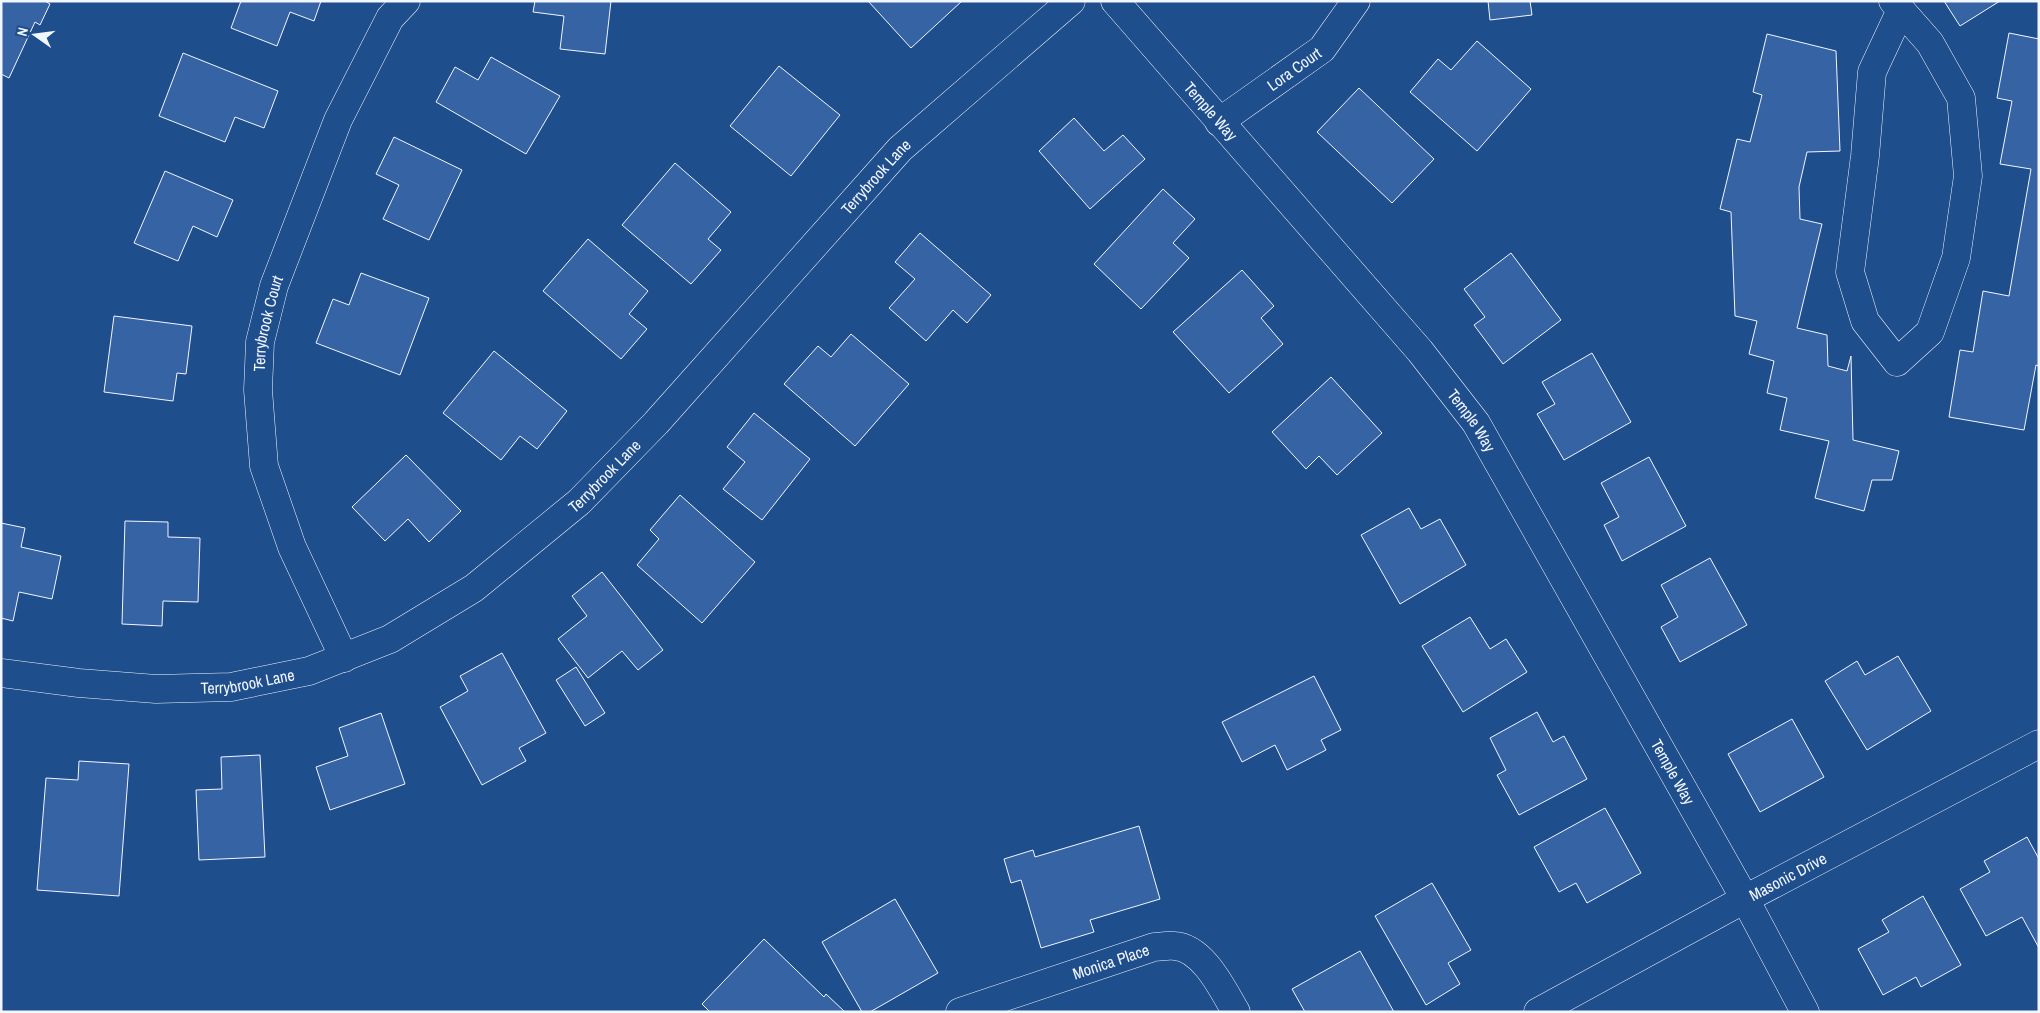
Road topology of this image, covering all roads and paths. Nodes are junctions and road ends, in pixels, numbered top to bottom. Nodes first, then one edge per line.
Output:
1 (406, 1) edge
2 (1072, 1) edge
3 (1115, 1) edge
4 (1356, 1) edge
5 (1897, 6) edge
6 (1219, 122) junction
7 (344, 658) junction
8 (1, 673) edge
9 (2039, 744) edge
10 (1745, 899) junction
11 (960, 1012) edge
12 (1236, 1012) edge
13 (1538, 1012) edge
14 (1805, 1012) edge

1 - 7 street, Terrybrook Court
2 - 7 street, Terrybrook Lane
3 - 6 street, Temple Way
4 - 6 street, Lora Court
5 - 5 street
6 - 10 street, Temple Way
7 - 8 street, Terrybrook Lane
9 - 10 street, Masonic Drive
10 - 13 street, Masonic Drive
10 - 14 street, Temple Way
11 - 12 street, Monica Place

